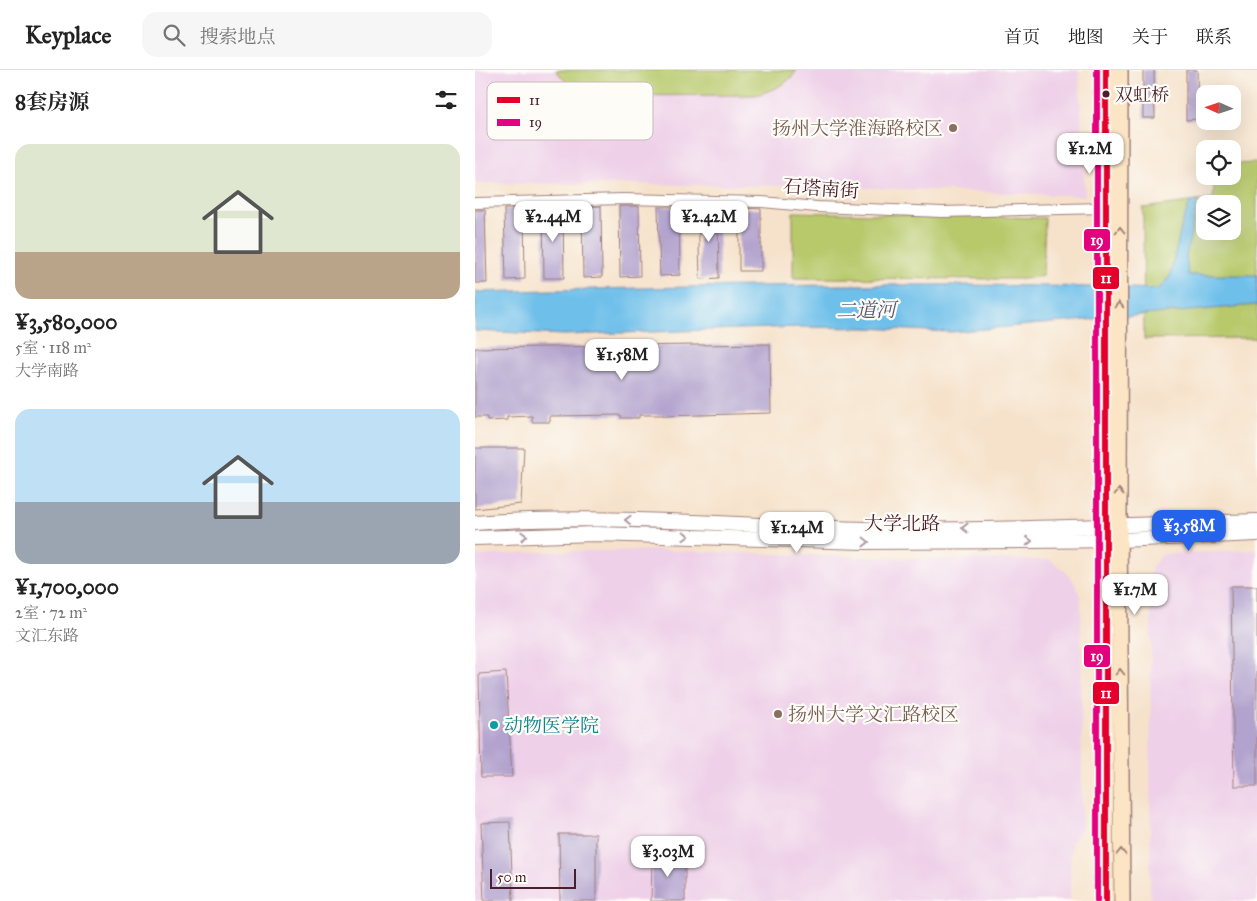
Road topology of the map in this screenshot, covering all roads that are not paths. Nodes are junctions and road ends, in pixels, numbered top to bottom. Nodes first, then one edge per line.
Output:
1 (1106, 70) edge
2 (1120, 70) edge
3 (475, 203) edge
4 (1105, 208) junction
5 (1112, 279) junction
6 (1257, 521) edge
7 (475, 523) edge
8 (1112, 533) junction
9 (1257, 534) edge
10 (475, 538) edge
11 (1106, 901) edge
12 (1122, 901) edge

1 - 4 main road
5 -> 2 main road
3 - 4 street, 石塔南街
4 - 5 main road
5 - 8 main road
6 - 8 street
8 -> 7 street, 大学北路
8 - 9 street
10 -> 8 street, 大学北路
8 - 11 main road
12 -> 8 main road

